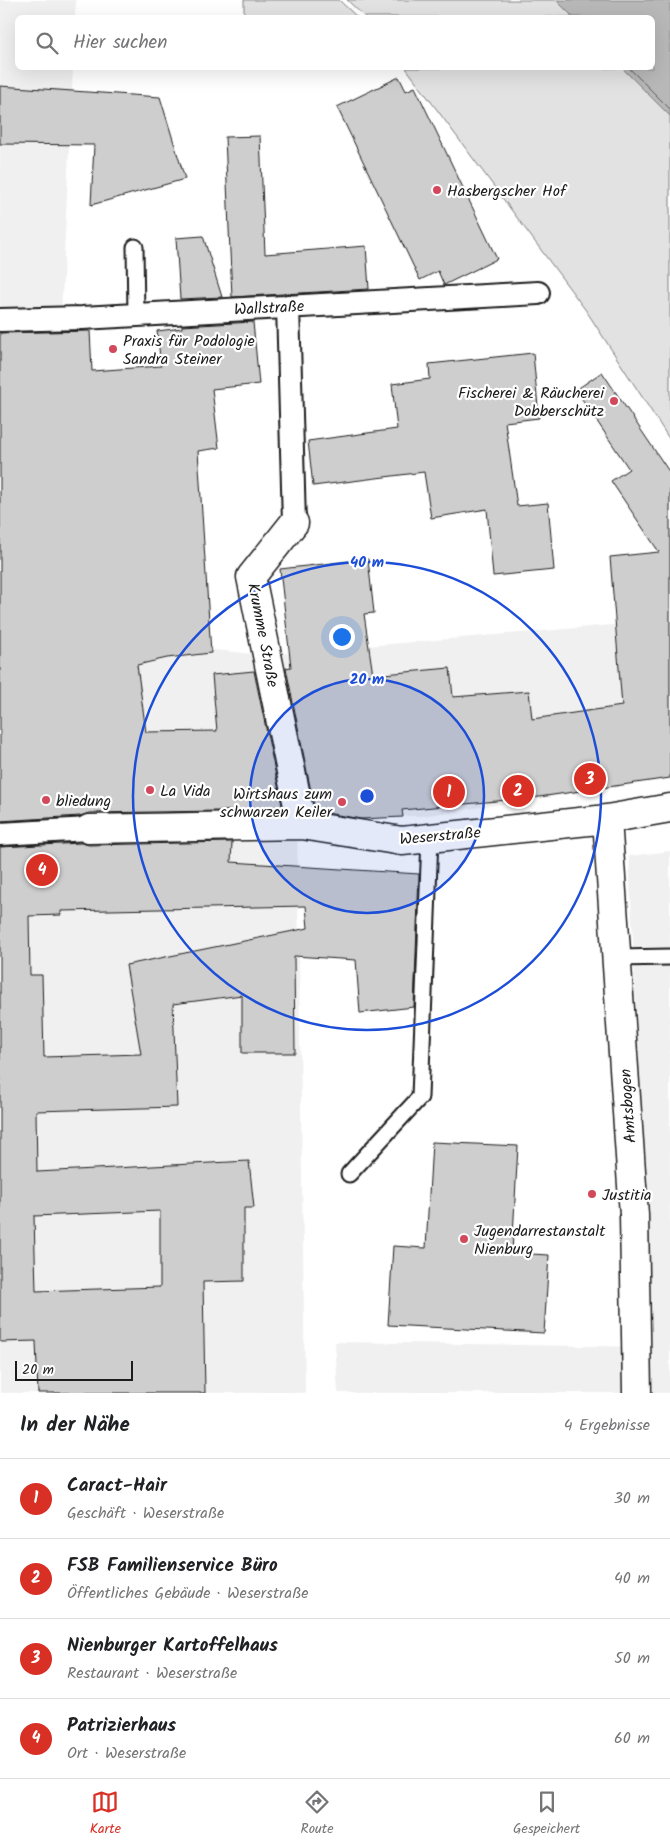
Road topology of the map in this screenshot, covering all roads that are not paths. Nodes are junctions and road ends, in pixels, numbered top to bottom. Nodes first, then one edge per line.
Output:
1 (135, 247) dead end
2 (538, 293) dead end
3 (288, 306) junction
4 (136, 315) junction
5 (0, 320) edge
6 (294, 523) joint
7 (670, 808) edge
8 (607, 819) junction
9 (302, 826) junction
10 (89, 829) joint
11 (0, 834) edge
12 (430, 838) junction
13 (670, 957) edge
14 (617, 958) junction
15 (350, 1174) dead end
16 (637, 1393) edge

1 - 4 lane
2 - 3 street, Wallstraße
3 - 4 street, Wallstraße
3 - 6 street, Krumme Straße
4 - 5 street, Wallstraße
6 - 9 street, Krumme Straße
7 - 8 street, Weserstraße
8 - 12 street, Weserstraße
8 - 14 street, Amtsbogen
9 - 10 street, Weserstraße
9 - 12 street, Weserstraße
10 - 11 street, Weserstraße
12 - 15 lane
13 - 14 lane
14 - 16 street, Amtsbogen

